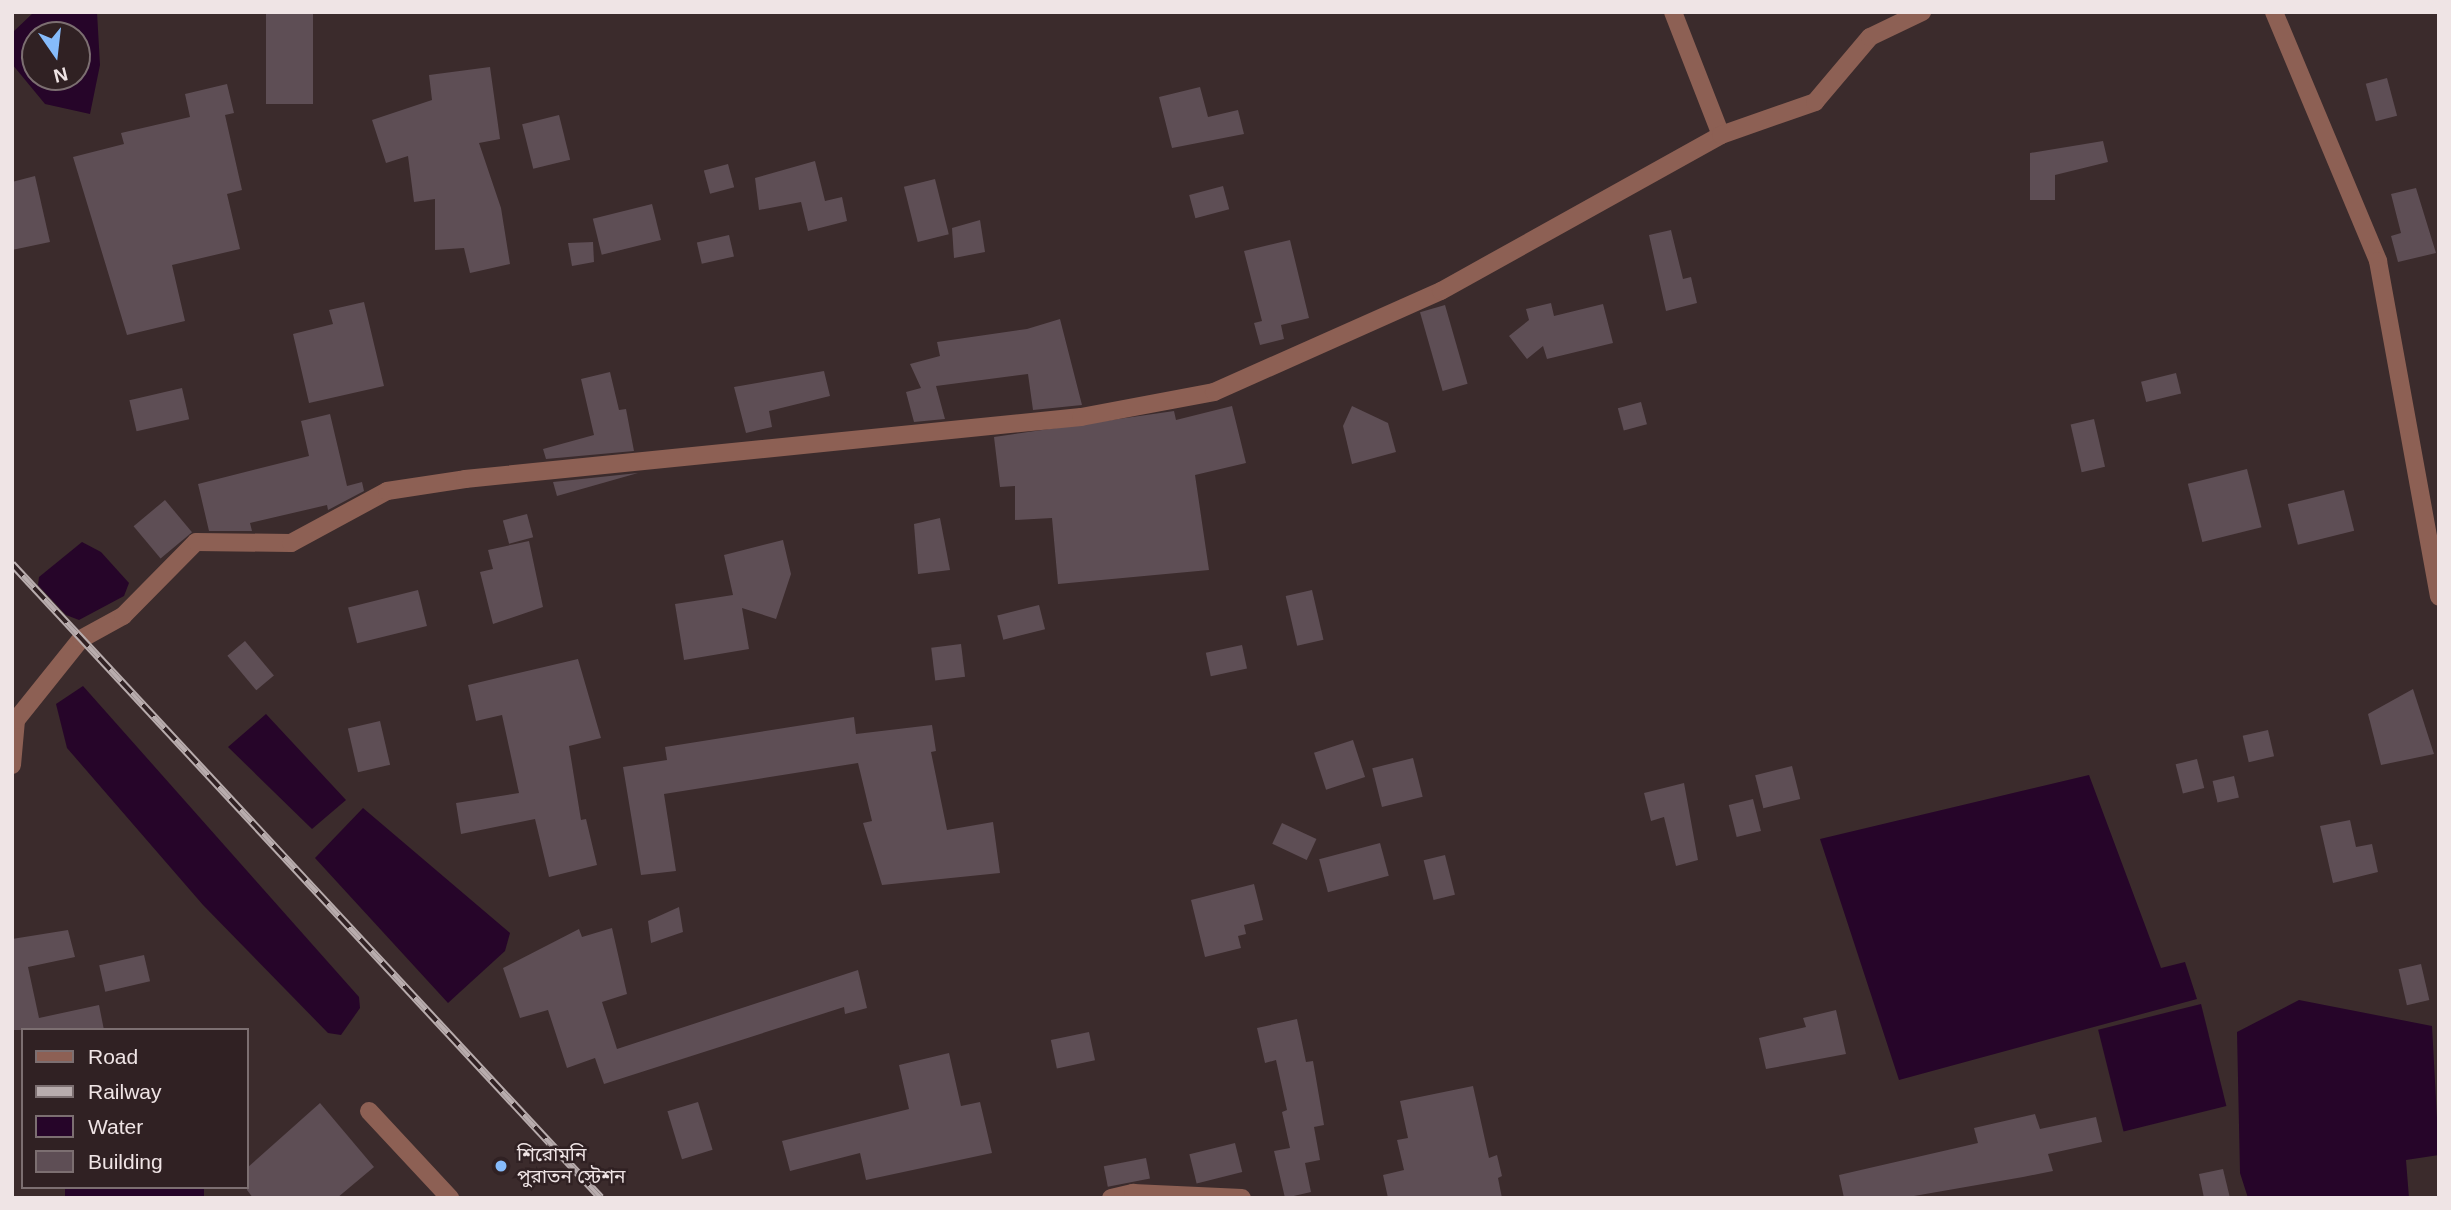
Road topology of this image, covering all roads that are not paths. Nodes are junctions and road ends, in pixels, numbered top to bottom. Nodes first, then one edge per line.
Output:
1 (1673, 12) edge
2 (1922, 12) edge
3 (2274, 12) edge
4 (1721, 135) junction
5 (2439, 597) edge
6 (12, 765) edge
7 (369, 1111) dead end
8 (450, 1198) edge
9 (1111, 1198) edge
10 (1242, 1198) edge

1 - 4 street
2 - 4 street
3 - 5 street
4 - 6 street
7 - 8 street
9 - 10 street

